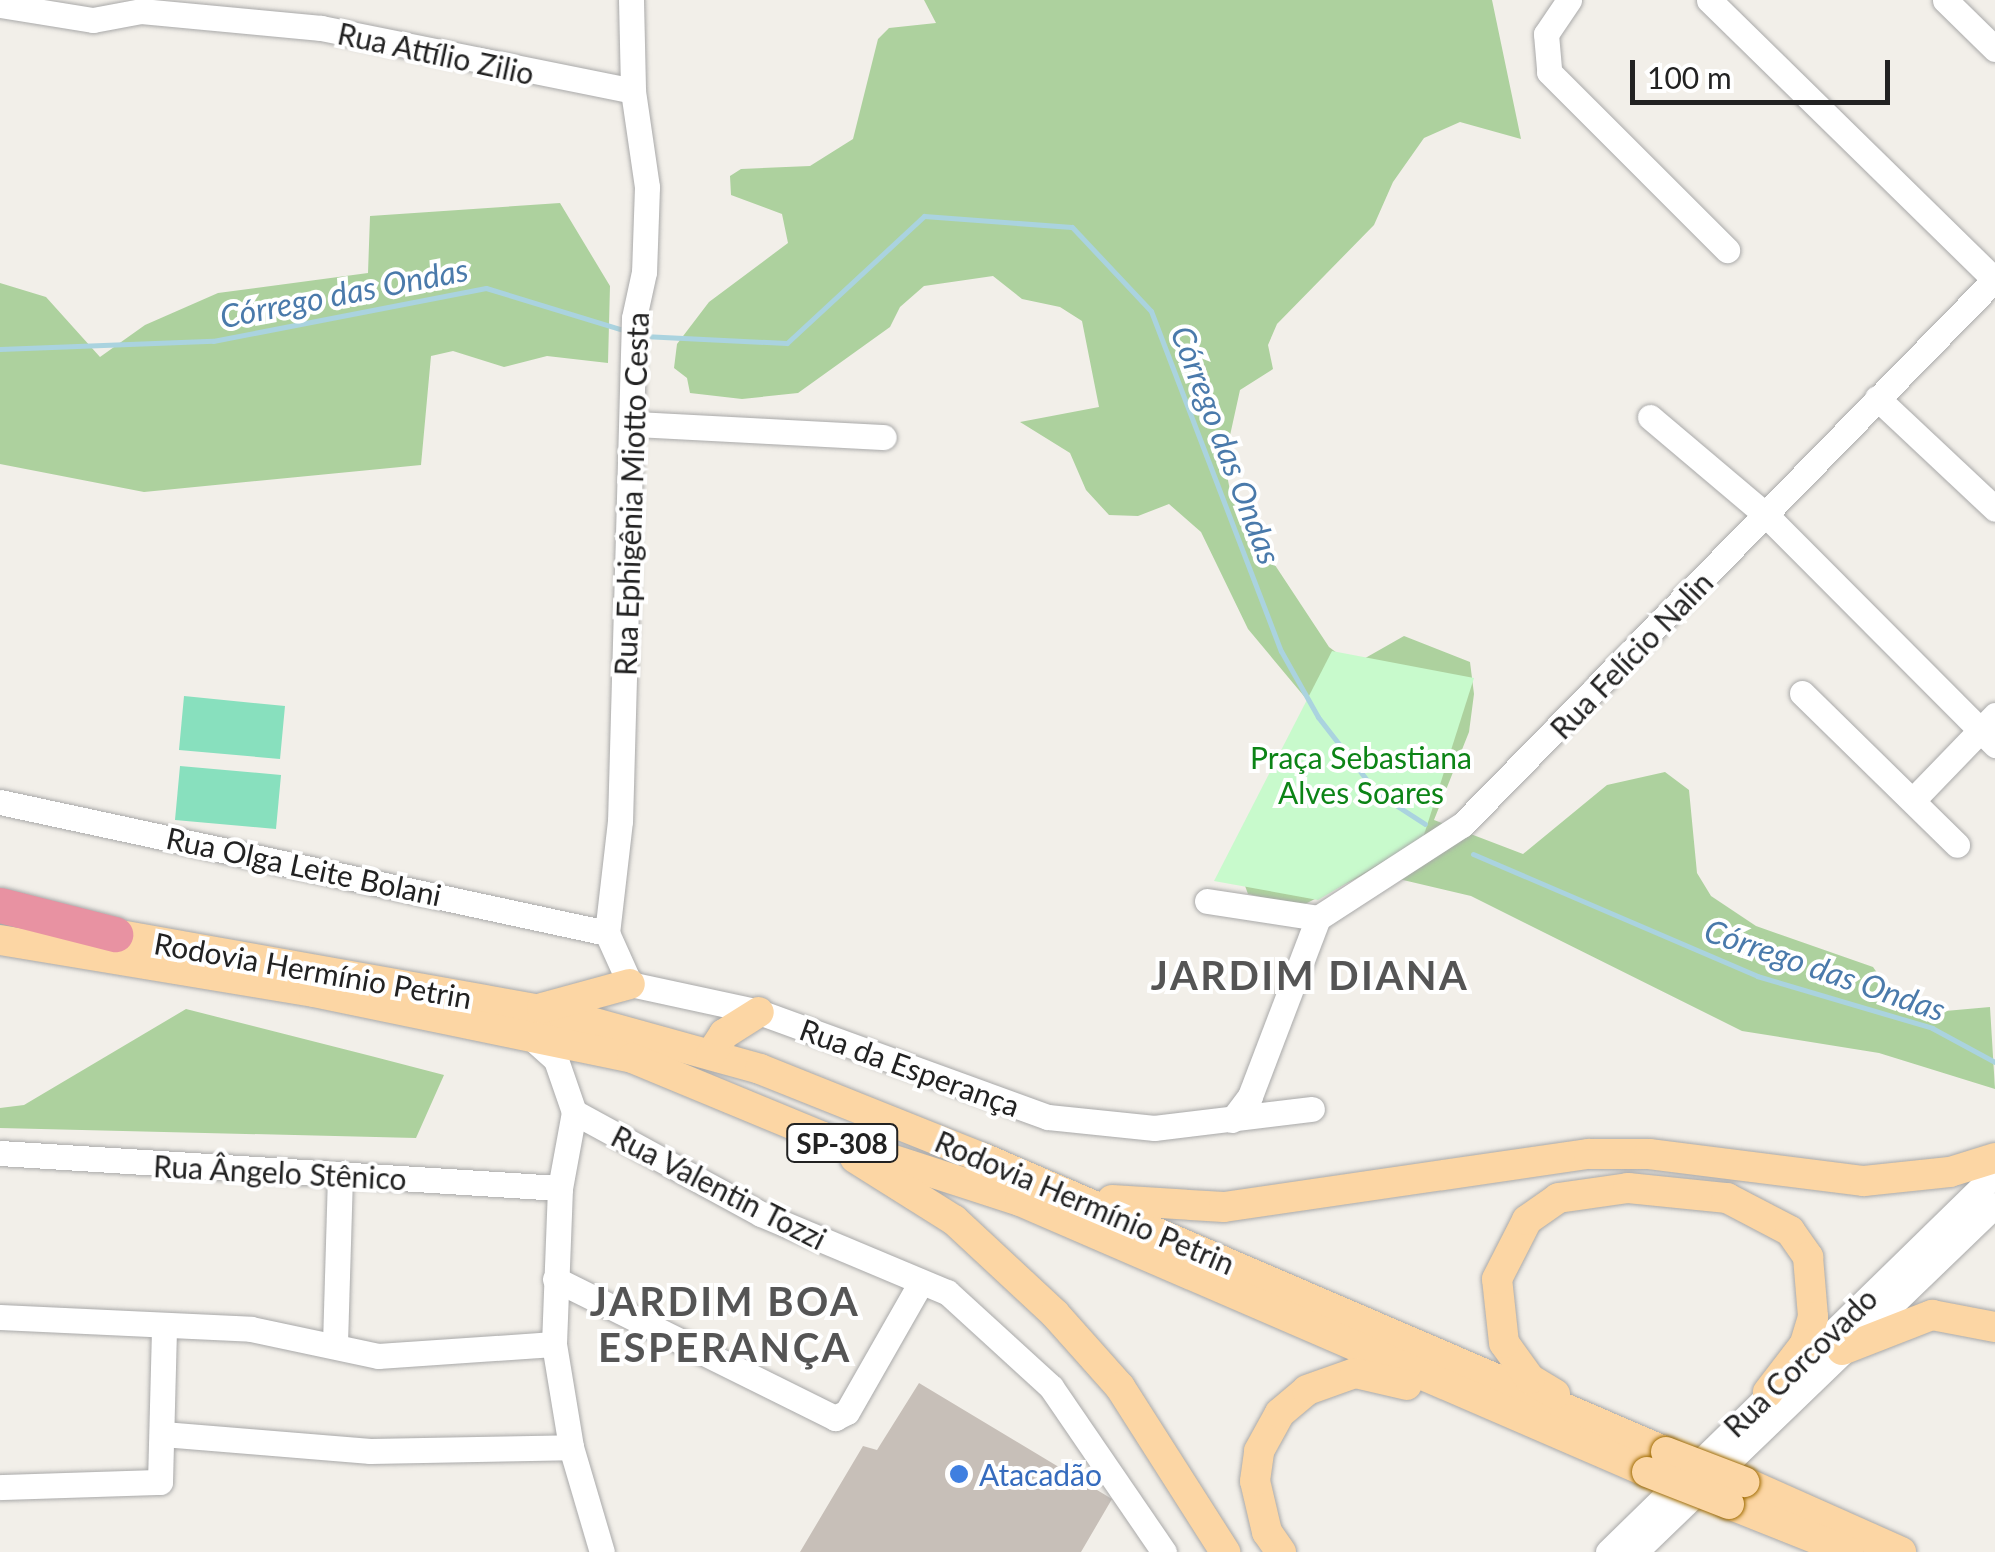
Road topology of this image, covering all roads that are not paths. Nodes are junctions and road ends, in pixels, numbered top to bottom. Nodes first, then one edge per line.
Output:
1 (632, 0) edge
2 (1569, 0) edge
3 (1709, 0) edge
4 (1946, 0) edge
5 (0, 5) edge
6 (1995, 49) edge
7 (633, 91) junction
8 (1727, 250) dead end
9 (1995, 279) edge
10 (1877, 398) junction
11 (1650, 417) dead end
12 (634, 424) junction
13 (884, 437) dead end
14 (1995, 509) edge
15 (1766, 515) junction
16 (1802, 693) dead end
17 (1990, 730) edge
18 (1913, 800) junction
19 (0, 802) edge
20 (1956, 844) dead end
21 (1208, 901) dead end
22 (0, 905) edge
23 (0, 918) edge
24 (1318, 918) junction
25 (608, 932) junction
26 (114, 934) junction
27 (0, 940) edge
28 (630, 984) junction
29 (758, 1012) junction
30 (533, 1025) junction
31 (712, 1054) junction
32 (1312, 1109) dead end
33 (574, 1112) junction
34 (1232, 1120) junction
35 (823, 1137) junction
36 (0, 1152) edge
37 (983, 1158) junction
38 (1995, 1158) edge
39 (1995, 1174) edge
40 (340, 1176) junction
41 (560, 1188) junction
42 (1995, 1205) edge
43 (554, 1280) junction
44 (920, 1284) junction
45 (0, 1317) edge
46 (1995, 1327) edge
47 (164, 1328) junction
48 (335, 1344) junction
49 (554, 1344) junction
50 (1842, 1350) junction
51 (1768, 1392) junction
52 (164, 1434) junction
53 (1561, 1436) junction
54 (1626, 1436) junction
55 (571, 1448) junction
56 (1656, 1462) junction
57 (0, 1487) edge
58 (1741, 1500) junction
59 (605, 1550) edge
60 (1164, 1552) edge
61 (1225, 1552) edge
62 (1281, 1552) edge
63 (1608, 1552) edge
64 (1635, 1552) edge
65 (1803, 1552) edge
66 (1849, 1552) edge
67 (1901, 1552) edge

1 - 7 street, Rua Ephigênia Miotto Cesta
2 - 8 street
3 - 9 street
4 - 6 street
5 - 7 street, Rua Attílio Zilio
7 - 12 street, Rua Ephigênia Miotto Cesta
9 - 10 street, Rua Felício Nalin
10 - 14 street
10 - 15 street, Rua Felício Nalin
11 - 15 street
12 - 13 street
12 - 25 street, Rua Ephigênia Miotto Cesta
15 - 17 street
15 - 24 street, Rua Felício Nalin
16 - 18 street
17 - 18 street
18 - 20 street
19 - 25 street, Rua Olga Leite Bolani
21 - 24 street
22 - 26 highway
23 - 26 main road, Rodovia Hermínio Petrin / SP-308
24 - 34 street
25 - 28 street, Rua Ephigênia Miotto Cesta
26 - 30 main road, Rodovia Hermínio Petrin / SP-308
27 - 30 main road, Rodovia Hermínio Petrin / SP-308
28 - 29 street, Rua da Esperança
28 - 30 main road
29 - 31 main road
29 - 34 street, Rua da Esperança
30 - 31 main road, Rodovia Hermínio Petrin / SP-308
30 - 33 street
30 - 35 main road, Rodovia Hermínio Petrin / SP-308
31 - 37 main road, Rodovia Hermínio Petrin / SP-308
32 - 34 street, Rua da Esperança
33 - 41 street
33 - 44 street, Rua Valentin Tozzi
35 - 53 main road, Rodovia Hermínio Petrin / SP-308
35 - 61 main road
36 - 40 street, Rua Ângelo Stênico
37 - 38 main road
37 - 54 main road, Rodovia Hermínio Petrin / SP-308
39 - 51 street, Rua Corcovado
40 - 41 street, Rua Ângelo Stênico
40 - 48 street
41 - 43 street
42 - 50 street, Rua Corcovado
43 - 44 street
43 - 49 street
44 - 60 street, Rua Valentin Tozzi
45 - 47 street
46 - 50 main road
47 - 48 street
47 - 52 street
48 - 49 street
49 - 55 street
50 - 64 street, Rua Corcovado
51 - 54 main road
51 - 63 street, Rua Corcovado
52 - 55 street
52 - 57 street
53 - 56 main road, Rodovia Hermínio Petrin / SP-308
53 - 62 main road
54 - 56 main road, Rodovia Hermínio Petrin / SP-308
55 - 59 street
56 - 58 main road, Rodovia Hermínio Petrin / SP-308, bridge
58 - 65 main road
58 - 66 main road, Rodovia Hermínio Petrin / SP-308
58 - 67 main road, Rodovia Hermínio Petrin / SP-308

